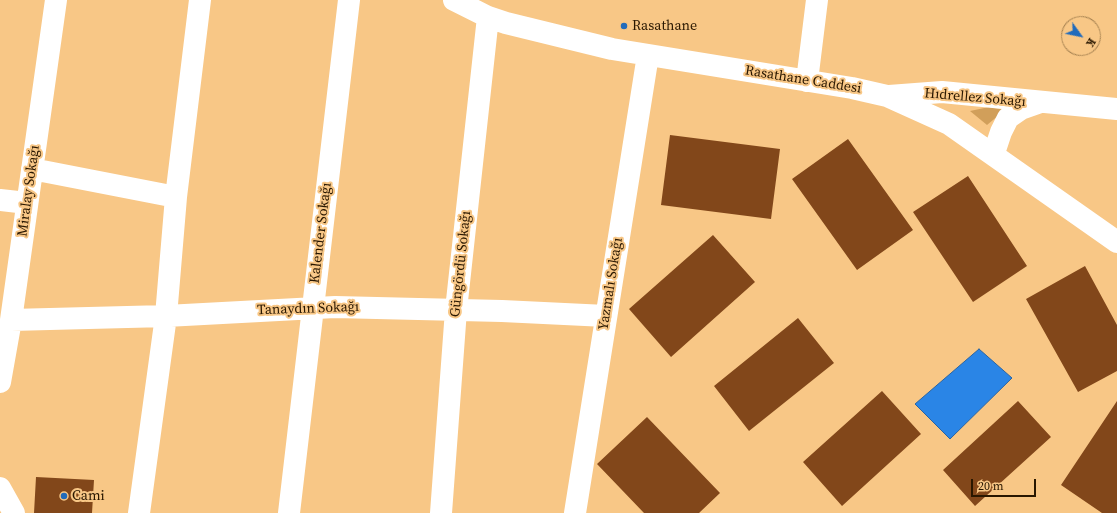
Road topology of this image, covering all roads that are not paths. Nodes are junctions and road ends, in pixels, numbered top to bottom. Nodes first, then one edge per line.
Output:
1 (56, 0) edge
2 (200, 0) edge
3 (349, 0) edge
4 (454, 0) edge
5 (817, 0) edge
6 (488, 17) junction
7 (648, 55) junction
8 (807, 81) junction
9 (887, 96) junction
10 (1039, 103) junction
11 (1117, 110) edge
12 (994, 153) junction
13 (32, 169) junction
14 (176, 197) junction
15 (0, 200) edge
16 (27, 203) junction
17 (1117, 242) edge
18 (313, 308) junction
19 (456, 310) junction
20 (166, 316) junction
21 (606, 316) junction
22 (11, 320) junction
23 (0, 382) edge
24 (0, 488) edge
25 (14, 513) edge
26 (140, 513) edge
27 (289, 513) edge
28 (441, 513) edge
29 (575, 513) edge

1 - 13 street, Miralay Sokağı
2 - 14 street
3 - 18 street, Kalender Sokağı
4 - 6 street, Rasathane Caddesi
5 - 8 street
6 - 7 street, Rasathane Caddesi
6 - 19 street, Güngördü Sokağı
7 - 8 street, Rasathane Caddesi
7 - 21 street, Yazmalı Sokağı
8 - 9 street, Rasathane Caddesi
9 - 10 street, Hıdrellez Sokağı
9 - 12 street, Rasathane Caddesi
10 - 11 street, Hıdrellez Sokağı
10 - 12 street, Hıdrellez Sokağı
12 - 17 street, Rasathane Caddesi
13 - 14 street
13 - 16 street, Miralay Sokağı
14 - 20 street
15 - 16 street
16 - 22 street, Miralay Sokağı
18 - 19 street, Tanaydın Sokağı
18 - 20 street, Tanaydın Sokağı
18 - 27 street, Kalender Sokağı
19 - 21 street, Tanaydın Sokağı
19 - 28 street, Güngördü Sokağı
20 - 22 street, Tanaydın Sokağı
20 - 26 street
21 - 29 street, Yazmalı Sokağı
22 - 23 street, Miralay Sokağı
24 - 25 street

